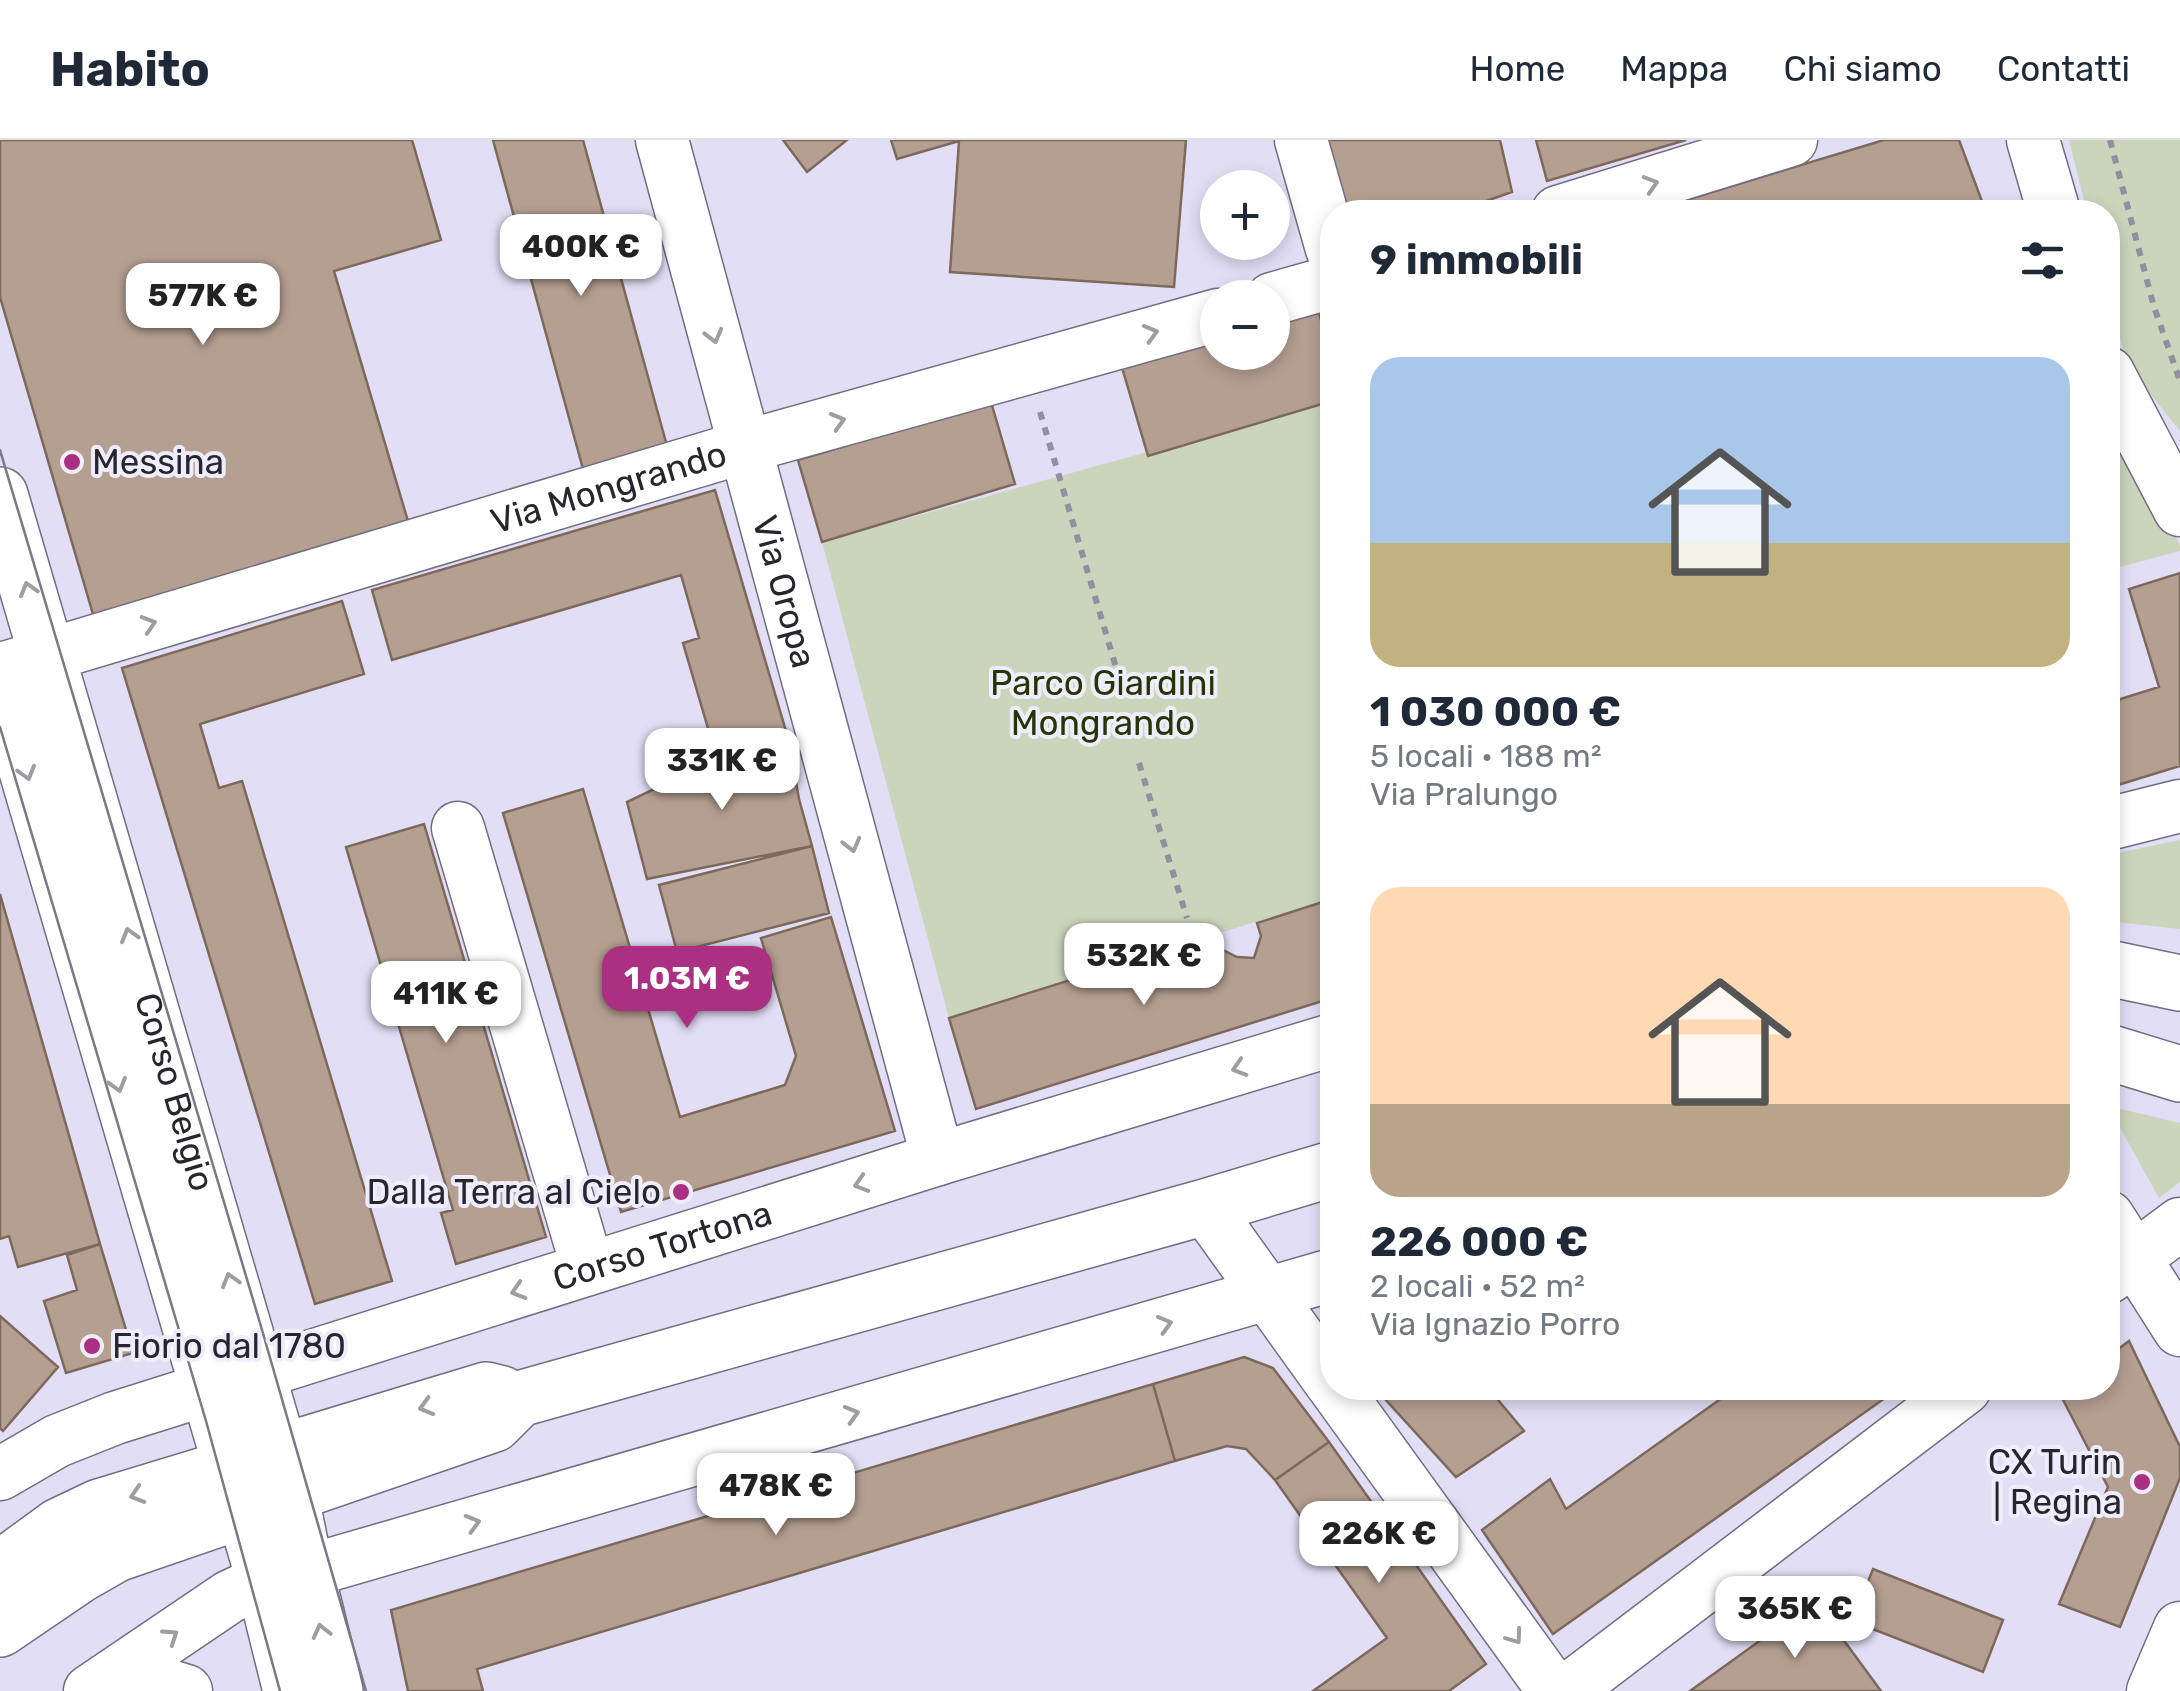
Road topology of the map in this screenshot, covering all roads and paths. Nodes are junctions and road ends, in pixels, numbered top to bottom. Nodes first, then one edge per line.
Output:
1 (662, 140) edge
2 (1301, 140) edge
3 (1792, 140) edge
4 (2032, 140) edge
5 (2110, 140) edge
6 (1597, 200) edge
7 (2050, 200) edge
8 (1320, 207) edge
9 (1320, 285) edge
10 (1290, 294) edge
11 (1200, 319) edge
12 (2180, 381) edge
13 (2120, 396) edge
14 (1039, 406) dead end
15 (744, 447) junction
16 (0, 495) edge
17 (2180, 510) edge
18 (16, 668) edge
19 (1118, 674) dead end
20 (1139, 763) dead end
21 (2180, 806) edge
22 (2120, 821) edge
23 (458, 828) dead end
24 (1188, 918) dead end
25 (2120, 970) edge
26 (2180, 983) edge
27 (1320, 1044) edge
28 (2120, 1056) edge
29 (2180, 1074) edge
30 (938, 1160) junction
31 (1320, 1173) edge
32 (1205, 1207) junction
33 (2180, 1224) edge
34 (2120, 1249) edge
35 (2120, 1254) edge
36 (588, 1269) junction
37 (1320, 1279) edge
38 (1268, 1294) junction
39 (2180, 1330) edge
40 (1320, 1366) edge
41 (233, 1382) junction
42 (1344, 1400) edge
43 (1948, 1400) edge
44 (3, 1468) edge
45 (261, 1481) junction
46 (0, 1569) edge
47 (285, 1578) junction
48 (2180, 1628) edge
49 (0, 1630) edge
50 (91, 1691) edge
51 (186, 1691) edge
52 (290, 1691) edge
53 (335, 1691) edge
54 (1554, 1691) edge
55 (1567, 1691) edge
56 (2153, 1691) edge

1 -> 15 street, Via Oropa
2 - 8 street
6 -> 3 street
4 - 7 street
5 - 12 path
9 - 10 street
15 -> 11 street, Via Mongrando
13 - 17 street
14 - 19 path
18 -> 15 street, Via Mongrando
15 -> 30 street, Via Oropa
18 -> 16 main road, Corso Belgio
18 - 41 main road, Corso Belgio
20 - 24 path
21 - 22 street
23 - 36 street
25 - 26 main road
27 -> 30 street, Corso Tortona
28 - 29 main road
30 -> 36 street, Corso Tortona
31 - 32 main road
32 - 38 street
32 - 45 main road
33 - 34 street
35 - 39 street
36 -> 41 street, Corso Tortona
37 - 38 street
38 - 40 street
47 -> 38 street
41 - 44 street, Corso Tortona
41 - 45 main road, Corso Belgio
42 -> 54 street
43 - 55 street
45 -> 46 main road
45 - 47 main road, Corso Belgio
45 - 49 main road
50 -> 47 street
47 - 52 main road, Corso Belgio
53 -> 47 main road, Corso Belgio
48 - 56 street
50 - 51 street

